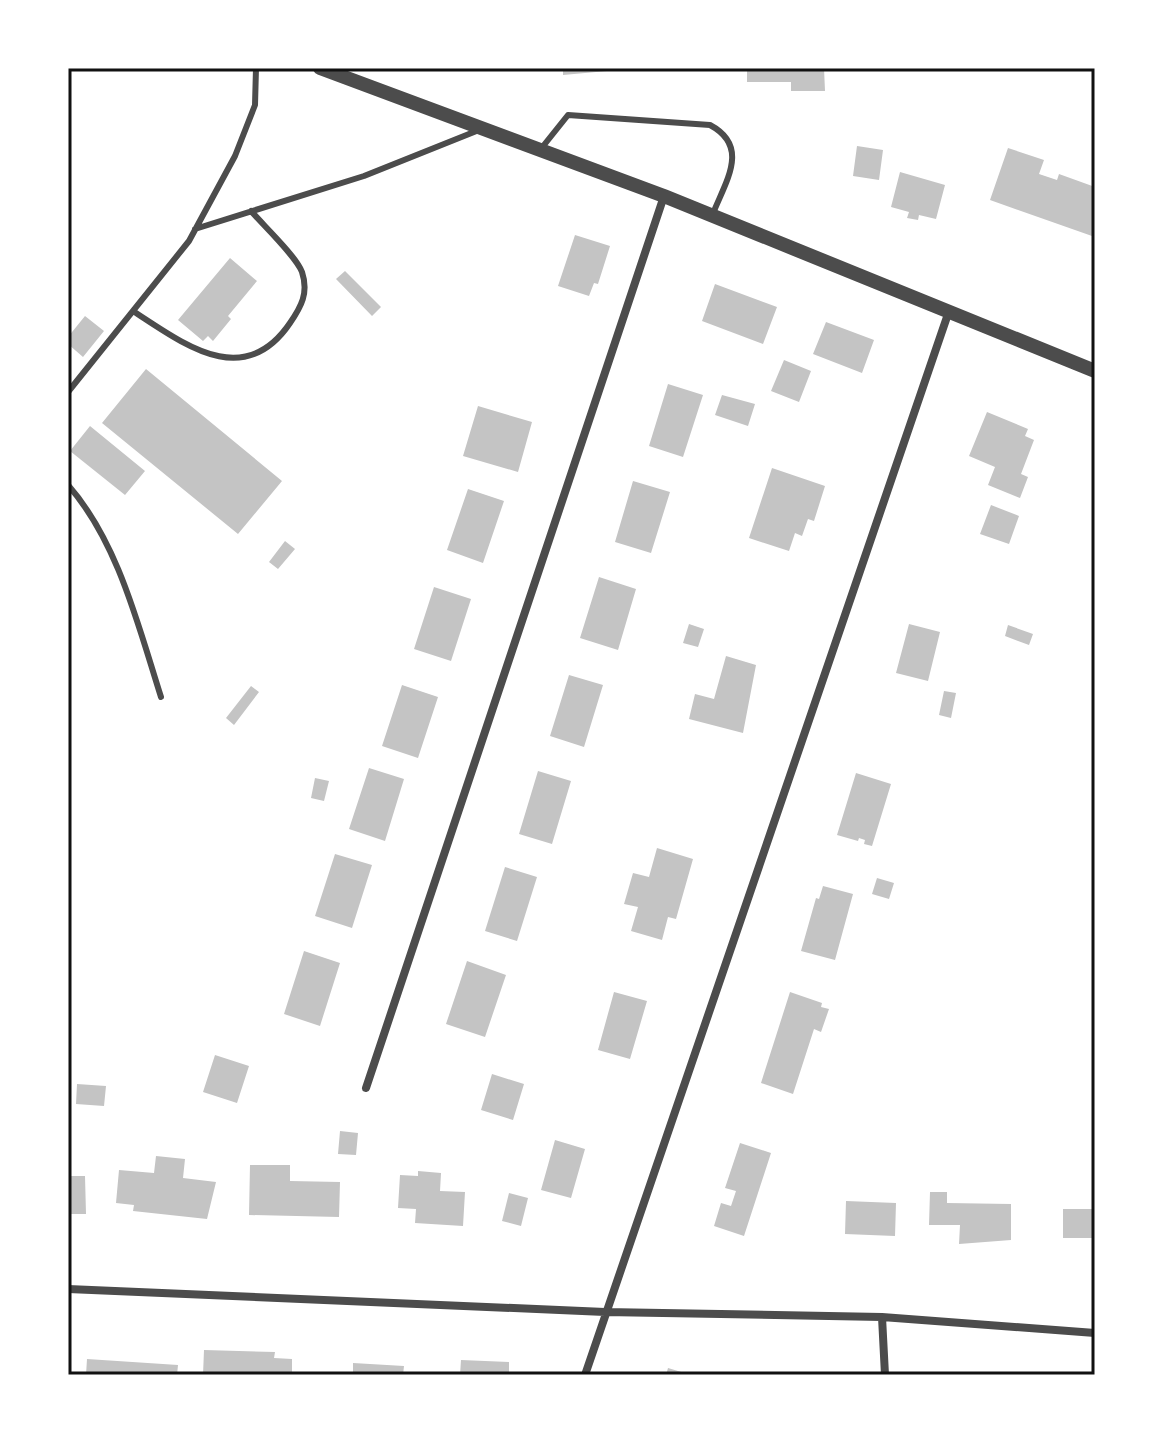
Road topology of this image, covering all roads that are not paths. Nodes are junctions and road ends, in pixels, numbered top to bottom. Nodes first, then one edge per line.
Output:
1 (256, 68) edge
2 (320, 68) edge
3 (482, 128) junction
4 (540, 150) junction
5 (664, 196) junction
6 (251, 211) junction
7 (712, 216) junction
8 (195, 229) junction
9 (133, 311) junction
10 (949, 311) junction
11 (1095, 371) edge
12 (68, 392) edge
13 (68, 485) edge
14 (161, 697) dead end
15 (366, 1088) dead end
16 (68, 1289) edge
17 (605, 1312) junction
18 (882, 1317) junction
19 (1095, 1333) edge
20 (585, 1375) edge
21 (885, 1375) edge

1 - 8 lane
2 - 3 street
3 - 4 street
3 - 6 lane
4 - 5 street
4 - 7 lane
5 - 7 street
5 - 15 street
6 - 8 lane
6 - 9 lane
7 - 10 street
8 - 9 lane
9 - 12 lane
10 - 11 street
10 - 17 street
13 - 14 lane
16 - 17 street
17 - 18 street
17 - 20 street
18 - 19 street
18 - 21 street

